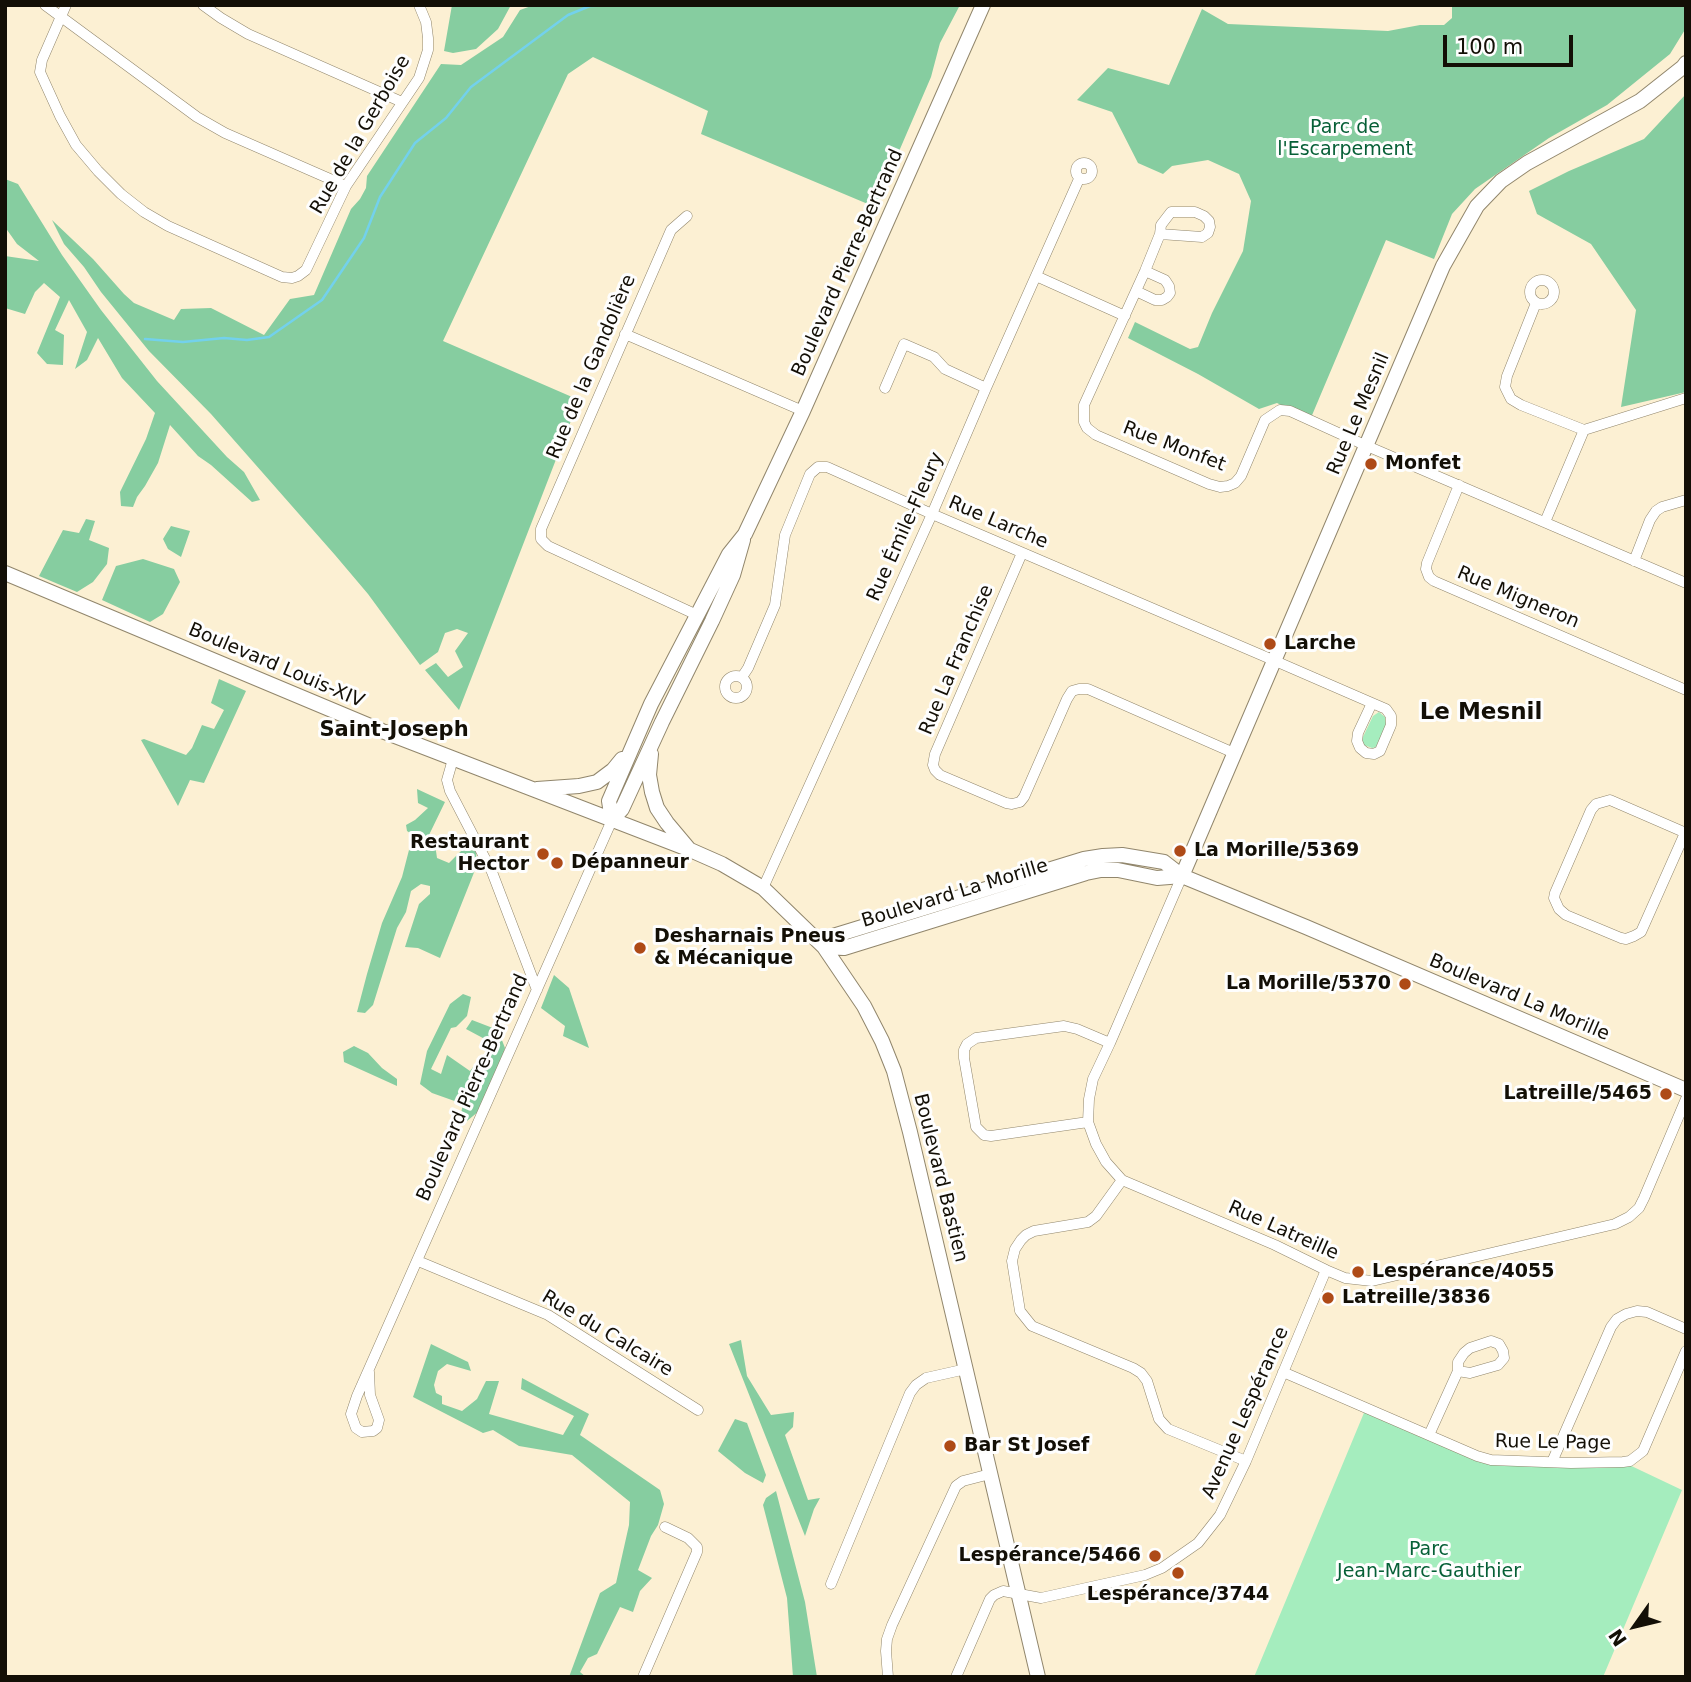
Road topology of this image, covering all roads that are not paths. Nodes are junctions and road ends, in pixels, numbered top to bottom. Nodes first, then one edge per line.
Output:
1 (45, 5) edge
2 (66, 5) edge
3 (203, 5) edge
4 (419, 5) edge
5 (984, 5) edge
6 (61, 17) junction
7 (1686, 63) edge
8 (402, 102) junction
9 (1080, 178) dead end
10 (346, 186) junction
11 (687, 216) dead end
12 (1160, 234) junction
13 (1145, 271) junction
14 (1036, 276) junction
15 (1136, 291) junction
16 (1536, 303) dead end
17 (1125, 316) junction
18 (625, 334) junction
19 (885, 388) dead end
20 (986, 388) junction
21 (1686, 398) edge
22 (803, 411) junction
23 (1584, 430) junction
24 (1367, 446) junction
25 (1460, 485) junction
26 (1686, 500) edge
27 (932, 514) junction
28 (1545, 522) junction
29 (745, 534) junction
30 (1022, 553) junction
31 (1634, 561) junction
32 (5, 573) edge
33 (1686, 583) edge
34 (697, 615) junction
35 (1273, 660) junction
36 (742, 677) dead end
37 (1686, 690) edge
38 (1372, 703) junction
39 (653, 742) junction
40 (634, 744) junction
41 (1234, 753) junction
42 (453, 760) junction
43 (532, 790) junction
44 (612, 820) junction
45 (1686, 833) edge
46 (688, 849) junction
47 (1182, 876) junction
48 (763, 888) junction
49 (824, 947) junction
50 (537, 990) junction
51 (1110, 1044) junction
52 (1686, 1090) edge
53 (1686, 1099) edge
54 (1088, 1122) junction
55 (1122, 1180) junction
56 (418, 1261) junction
57 (1326, 1270) junction
58 (1686, 1329) edge
59 (1686, 1351) edge
60 (966, 1368) junction
61 (1458, 1371) junction
62 (369, 1372) junction
63 (1283, 1372) junction
64 (698, 1410) dead end
65 (1429, 1435) junction
66 (1246, 1461) junction
67 (1552, 1462) junction
68 (990, 1474) junction
69 (665, 1527) dead end
70 (831, 1584) dead end
71 (1018, 1593) junction
72 (643, 1677) edge
73 (888, 1677) edge
74 (956, 1677) edge
75 (1038, 1677) edge

1 - 6 street
2 - 6 street
3 - 8 street
4 - 8 street, Rue de la Gerboise
5 - 22 main road, Boulevard Pierre-Bertrand
6 - 10 street
6 - 10 street, Rue de la Gerboise
7 - 24 main road, Rue Le Mesnil
8 - 10 street, Rue de la Gerboise
9 - 14 street, Rue Émile-Fleury
11 - 18 street, Rue de la Gandolière
12 - 12 street
12 - 13 street
13 - 15 street
13 - 15 street
14 - 17 street
14 - 20 street, Rue Émile-Fleury
15 - 17 street
16 - 23 street
17 - 24 street, Rue Monfet
18 - 22 street
18 - 34 street, Rue de la Gandolière
19 - 20 street
20 - 27 street, Rue Émile-Fleury
21 - 23 street
22 - 29 main road, Boulevard Pierre-Bertrand
23 - 28 street
24 - 25 street, Rue Monfet
24 - 35 main road, Rue Le Mesnil
25 - 28 street, Rue Monfet
25 - 37 street, Rue Migneron
26 - 31 street
27 - 30 street, Rue Larche
27 - 36 street, Rue Larche
27 - 48 street, Rue Émile-Fleury
28 - 31 street, Rue Monfet
29 - 34 main road, Boulevard Pierre-Bertrand
29 - 39 main road, Boulevard Pierre-Bertrand
30 - 35 street, Rue Larche
30 - 41 street, Rue La Franchise
31 - 33 street, Rue Monfet
32 - 42 main road, Boulevard Louis-XIV
34 - 40 main road, Boulevard Pierre-Bertrand
35 - 38 street, Rue Larche
35 - 41 main road, Rue Le Mesnil
38 - 38 street, Rue Larche
39 - 44 main road, Boulevard Pierre-Bertrand
39 - 46 main road
40 - 43 main road
40 - 44 main road, Boulevard Pierre-Bertrand
41 - 47 main road, Rue Le Mesnil
42 - 43 main road, Boulevard Louis-XIV
42 - 50 street
43 - 44 main road, Boulevard Louis-XIV
44 - 46 main road, Boulevard Bastien
44 - 50 street, Boulevard Pierre-Bertrand
45 - 45 street
46 - 48 main road, Boulevard Bastien
47 - 49 main road, Boulevard La Morille
47 - 51 street, Rue Latreille
47 - 52 main road, Boulevard La Morille
48 - 49 main road, Boulevard Bastien
49 - 60 main road, Boulevard Bastien
50 - 56 street, Boulevard Pierre-Bertrand
51 - 54 street, Rue Latreille
51 - 54 street
53 - 57 street, Rue Latreille
54 - 55 street, Rue Latreille
55 - 57 street, Rue Latreille
55 - 66 street
56 - 62 street, Boulevard Pierre-Bertrand
56 - 64 street, Rue du Calcaire
57 - 63 street, Avenue Lespérance
58 - 67 street
59 - 67 street, Rue Le Page
60 - 68 main road, Boulevard Bastien
60 - 70 street
61 - 61 street
61 - 65 street
62 - 62 street, Boulevard Pierre-Bertrand
63 - 65 street, Rue Le Page
63 - 66 street, Avenue Lespérance
65 - 67 street, Rue Le Page
66 - 71 street, Avenue Lespérance
68 - 71 main road, Boulevard Bastien
68 - 73 street
69 - 72 street
71 - 74 street
71 - 75 main road, Boulevard Bastien

